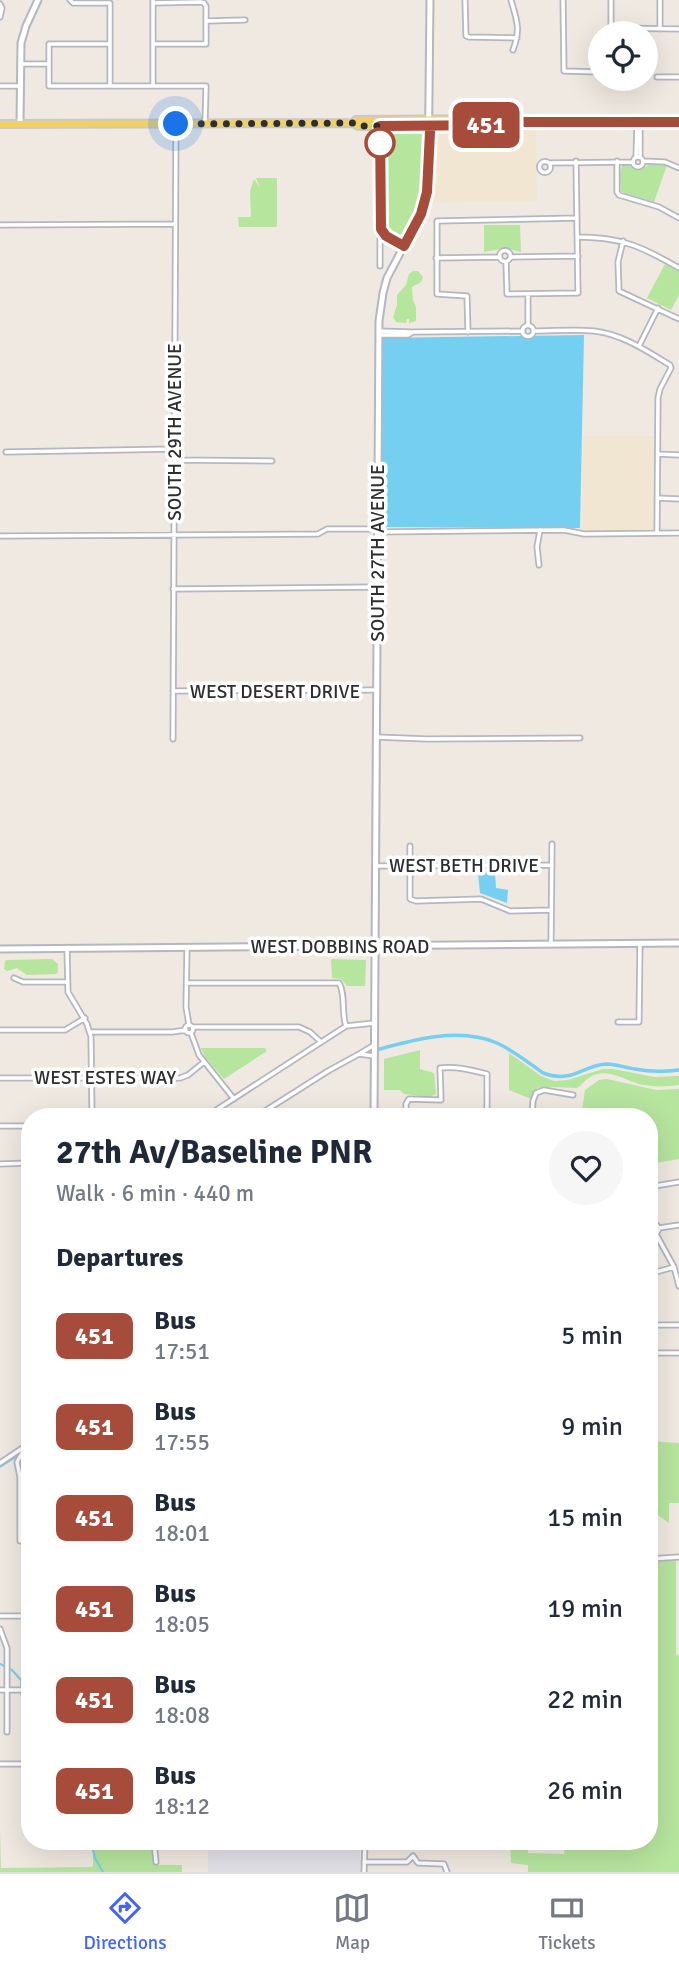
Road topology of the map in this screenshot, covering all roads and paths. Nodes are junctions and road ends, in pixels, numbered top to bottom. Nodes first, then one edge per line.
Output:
1 (38, 0) edge
2 (70, 0) edge
3 (430, 0) edge
4 (466, 0) edge
5 (511, 0) edge
6 (562, 0) edge
7 (611, 0) edge
8 (660, 0) edge
9 (153, 1) edge
10 (1, 4) edge
11 (0, 17) edge
12 (245, 20) dead end
13 (206, 21) junction
14 (611, 21) edge
15 (660, 29) joint
16 (679, 29) edge
17 (517, 38) junction
18 (110, 44) junction
19 (153, 44) junction
20 (513, 50) dead end
21 (20, 64) junction
22 (48, 64) junction
23 (588, 72) edge
24 (658, 77) edge
25 (679, 77) edge
26 (0, 86) edge
27 (20, 86) junction
28 (110, 86) junction
29 (153, 86) junction
30 (638, 122) junction
31 (679, 122) edge
32 (353, 123) junction
33 (430, 123) junction
34 (0, 124) edge
35 (20, 124) junction
36 (176, 124) junction
37 (205, 124) junction
38 (380, 126) junction
39 (638, 159) junction
40 (617, 161) junction
41 (576, 162) junction
42 (549, 163) dead end
43 (679, 168) edge
44 (577, 218) junction
45 (679, 218) edge
46 (174, 224) junction
47 (0, 225) edge
48 (384, 234) junction
49 (577, 237) junction
50 (623, 241) junction
51 (404, 246) junction
52 (578, 256) junction
53 (500, 257) junction
54 (511, 257) junction
55 (436, 258) junction
56 (506, 262) junction
57 (380, 266) dead end
58 (679, 266) edge
59 (528, 294) junction
60 (658, 307) junction
61 (679, 318) edge
62 (528, 326) junction
63 (523, 331) junction
64 (534, 331) junction
65 (468, 332) junction
66 (379, 333) junction
67 (639, 347) junction
68 (174, 450) junction
69 (6, 452) dead end
70 (658, 454) junction
71 (679, 454) edge
72 (174, 460) junction
73 (272, 461) dead end
74 (657, 498) junction
75 (679, 499) edge
76 (540, 530) junction
77 (377, 531) junction
78 (657, 533) junction
79 (679, 533) edge
80 (173, 534) junction
81 (0, 536) edge
82 (539, 565) dead end
83 (377, 587) junction
84 (173, 589) junction
85 (377, 690) junction
86 (173, 691) junction
87 (376, 737) junction
88 (580, 738) dead end
89 (173, 739) dead end
90 (552, 844) dead end
91 (410, 846) dead end
92 (552, 865) junction
93 (376, 866) junction
94 (409, 866) junction
95 (551, 910) junction
96 (551, 943) junction
97 (640, 943) junction
98 (679, 943) edge
99 (375, 946) junction
100 (187, 947) junction
101 (0, 948) edge
102 (67, 948) junction
103 (14, 978) dead end
104 (67, 982) junction
105 (187, 984) junction
106 (85, 1018) junction
107 (618, 1022) dead end
108 (374, 1023) junction
109 (191, 1026) junction
110 (346, 1026) junction
111 (0, 1030) edge
112 (186, 1030) junction
113 (90, 1032) junction
114 (191, 1033) junction
115 (321, 1042) junction
116 (374, 1050) junction
117 (359, 1054) junction
118 (204, 1062) junction
119 (0, 1077) edge
120 (92, 1077) junction
121 (573, 1095) dead end
122 (234, 1099) junction
123 (92, 1108) edge
124 (220, 1108) edge
125 (270, 1108) edge
126 (374, 1108) edge
127 (407, 1108) edge
128 (487, 1108) edge
129 (533, 1108) edge
130 (0, 1126) edge
131 (21, 1126) edge
132 (21, 1163) edge
133 (0, 1164) edge
134 (679, 1182) edge
135 (658, 1186) edge
136 (658, 1225) edge
137 (679, 1225) edge
138 (659, 1228) joint
139 (658, 1238) edge
140 (674, 1266) junction
141 (658, 1271) edge
142 (679, 1283) edge
143 (658, 1325) edge
144 (679, 1325) edge
145 (658, 1353) edge
146 (679, 1353) edge
147 (21, 1449) edge
148 (21, 1455) edge
149 (0, 1463) edge
150 (21, 1541) edge
151 (679, 1557) edge
152 (658, 1558) edge
153 (0, 1616) edge
154 (21, 1616) edge
155 (0, 1629) edge
156 (0, 1690) edge
157 (7, 1690) junction
158 (21, 1690) edge
159 (7, 1732) dead end
160 (0, 1764) edge
161 (21, 1764) edge
162 (155, 1850) edge
163 (365, 1850) edge
164 (156, 1862) dead end
165 (364, 1862) junction
166 (364, 1872) edge
167 (447, 1872) edge

1 - 21 street
2 - 18 street
3 - 33 street, SOUTH 27TH AVENUE
4 - 17 street
5 - 17 street
6 - 23 street
7 - 14 street
8 - 15 street
9 - 13 street
9 - 19 street
10 - 11 street
12 - 13 street
13 - 19 street
15 - 16 street
17 - 20 street
18 - 22 street
18 - 28 street
19 - 29 street
21 - 22 street
21 - 27 street
22 - 28 street
24 - 25 street
26 - 27 street
27 - 35 street
28 - 29 street
29 - 37 street
30 - 31 main road
30 - 33 main road
30 - 39 street
32 - 33 main road
32 - 37 main road
32 - 38 main road
33 - 38 main road
33 - 51 street, SOUTH 27TH AVENUE
34 - 35 main road
35 - 36 main road
36 - 37 main road
36 - 46 street, SOUTH 29TH AVENUE
38 - 48 street
39 - 40 street
39 - 43 street
40 - 41 street
40 - 45 street
41 - 42 street
41 - 44 street
44 - 49 street
44 - 55 street
46 - 47 street
46 - 68 street, SOUTH 29TH AVENUE
48 - 51 street
48 - 57 street
49 - 50 street
49 - 52 street
50 - 58 street
50 - 60 street
51 - 66 street, SOUTH 27TH AVENUE
52 - 54 street
52 - 59 street
53 - 54 street
53 - 55 street
53 - 56 street
54 - 56 street
55 - 65 street
56 - 59 street
59 - 62 street
60 - 61 street
60 - 67 street
62 - 63 street
62 - 64 street
63 - 64 street
63 - 65 street
64 - 67 street
65 - 66 street
66 - 77 street, SOUTH 27TH AVENUE
67 - 70 street
68 - 69 street
68 - 72 street, SOUTH 29TH AVENUE
70 - 71 street
70 - 74 street
72 - 73 street
72 - 80 street, SOUTH 29TH AVENUE
74 - 75 street
74 - 78 street
76 - 77 street
76 - 78 street
76 - 82 street
77 - 80 street
77 - 83 street, SOUTH 27TH AVENUE
78 - 79 street
80 - 81 street
80 - 84 street, SOUTH 29TH AVENUE
83 - 84 street
83 - 85 street, SOUTH 27TH AVENUE
84 - 86 street, SOUTH 29TH AVENUE
85 - 86 street, WEST DESERT DRIVE
85 - 87 street, SOUTH 27TH AVENUE
86 - 89 street, SOUTH 29TH AVENUE
87 - 88 street
87 - 93 street, SOUTH 27TH AVENUE
90 - 92 street
91 - 94 street
92 - 94 street, WEST BETH DRIVE
92 - 95 street
93 - 94 street, WEST BETH DRIVE
93 - 99 street, SOUTH 27TH AVENUE
94 - 95 street
95 - 96 street
96 - 97 street, WEST DOBBINS ROAD
96 - 99 street, WEST DOBBINS ROAD
97 - 98 street, WEST DOBBINS ROAD
97 - 107 street
99 - 100 street, WEST DOBBINS ROAD
99 - 108 street, SOUTH 27TH AVENUE
100 - 102 street, WEST DOBBINS ROAD
100 - 105 street
101 - 102 street, WEST DOBBINS ROAD
102 - 104 street
103 - 104 street
104 - 106 street
105 - 109 street
105 - 110 street
106 - 111 street
106 - 113 street
108 - 110 street
108 - 116 street, SOUTH 27TH AVENUE
109 - 112 street
109 - 114 street
109 - 115 street
110 - 115 street
112 - 113 street
112 - 114 street
113 - 120 street
114 - 118 street
115 - 122 street
116 - 117 street
116 - 117 street
116 - 126 street, SOUTH 27TH AVENUE
117 - 125 street
118 - 120 street, WEST ESTES WAY
118 - 122 street
119 - 120 street, WEST ESTES WAY
120 - 123 street
121 - 129 street
122 - 124 street
127 - 128 street
130 - 131 street
132 - 133 street
134 - 135 street
136 - 138 street
137 - 138 street
139 - 140 street
140 - 141 street
140 - 142 street
143 - 144 street
145 - 146 street
147 - 149 street
148 - 150 street
151 - 152 street
153 - 154 street
155 - 157 street
156 - 157 street
157 - 158 street
157 - 159 street
160 - 161 street
162 - 164 street
163 - 165 street
165 - 166 street
165 - 167 street

